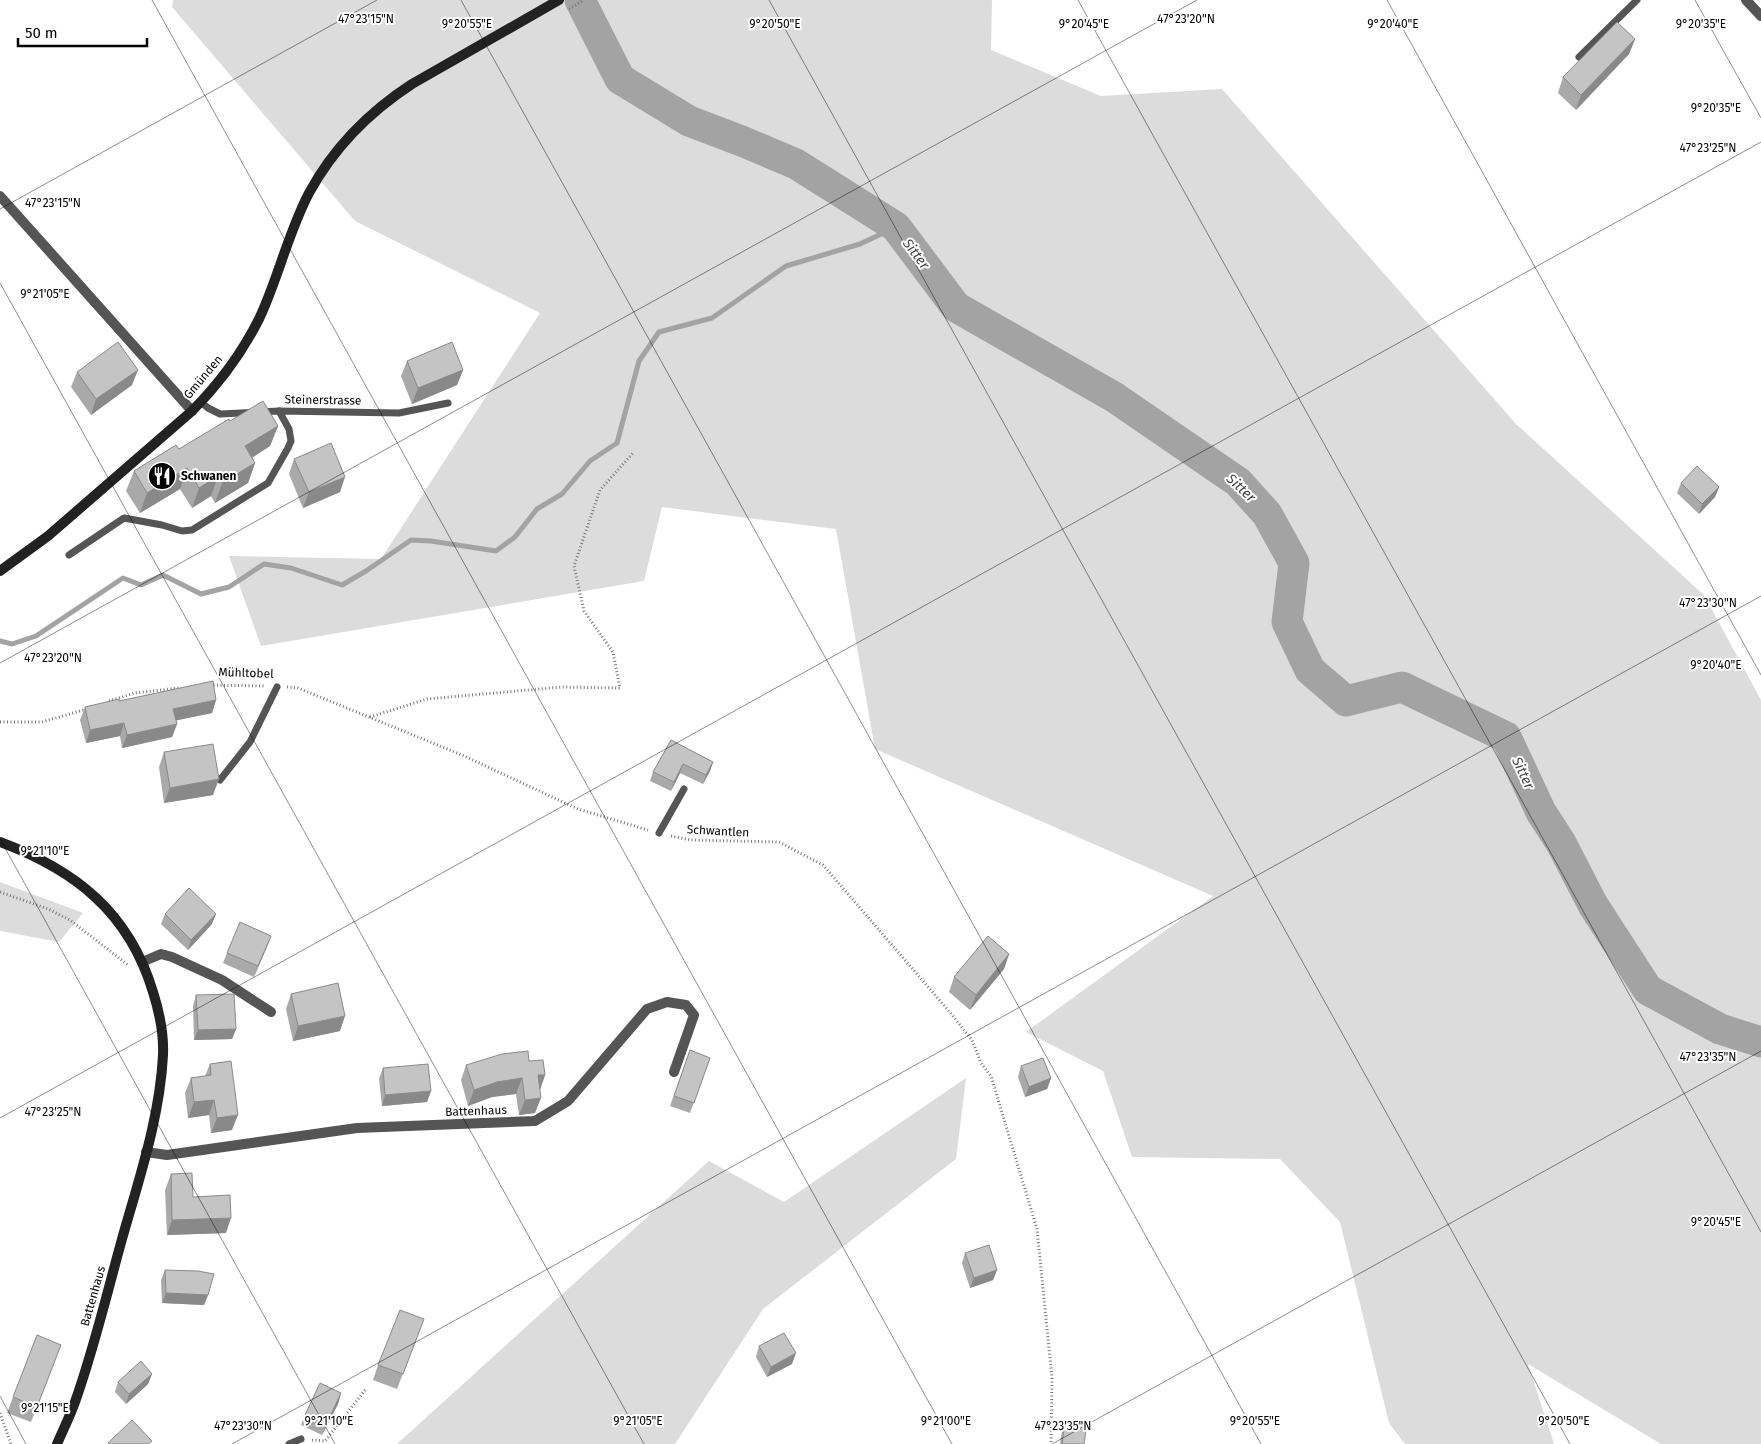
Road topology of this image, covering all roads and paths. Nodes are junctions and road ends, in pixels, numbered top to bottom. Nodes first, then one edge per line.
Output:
1 (559, 0) edge
2 (1637, 0) edge
3 (1746, 0) edge
4 (1761, 16) edge
5 (1579, 57) dead end
6 (0, 196) edge
7 (201, 402) junction
8 (448, 403) dead end
9 (192, 411) junction
10 (279, 411) junction
11 (634, 452) dead end
12 (70, 555) dead end
13 (0, 572) edge
14 (209, 685) edge
15 (277, 687) junction
16 (181, 688) edge
17 (107, 702) edge
18 (88, 708) edge
19 (370, 717) junction
20 (0, 722) edge
21 (220, 780) edge
22 (684, 789) dead end
23 (659, 833) junction
24 (0, 842) edge
25 (0, 892) edge
26 (142, 962) junction
27 (130, 967) dead end
28 (271, 1012) dead end
29 (674, 1072) dead end
30 (146, 1152) junction
31 (366, 1389) dead end
32 (0, 1413) edge
33 (301, 1439) joint
34 (11, 1444) edge
35 (57, 1444) edge
36 (289, 1444) edge
37 (1051, 1444) edge

1 - 7 main road, Gmünden
2 - 5 lane
3 - 4 street
6 - 9 street, Gmünden
7 - 9 main road, Gmünden
7 - 10 lane, Steinerstrasse
8 - 10 lane, Steinerstrasse
9 - 13 main road
10 - 12 lane
11 - 19 path
14 - 15 path, Mühltobel
15 - 19 path, Mühltobel
15 - 21 lane
16 - 17 path
18 - 20 path
19 - 23 path, Schwantlen
22 - 23 lane
23 - 37 path, Schwantlen
24 - 26 main road, Battenhaus
25 - 27 path
26 - 28 street
26 - 30 main road, Battenhaus
29 - 30 street, Battenhaus
30 - 35 main road, Battenhaus
31 - 33 path
32 - 34 path
33 - 36 lane

